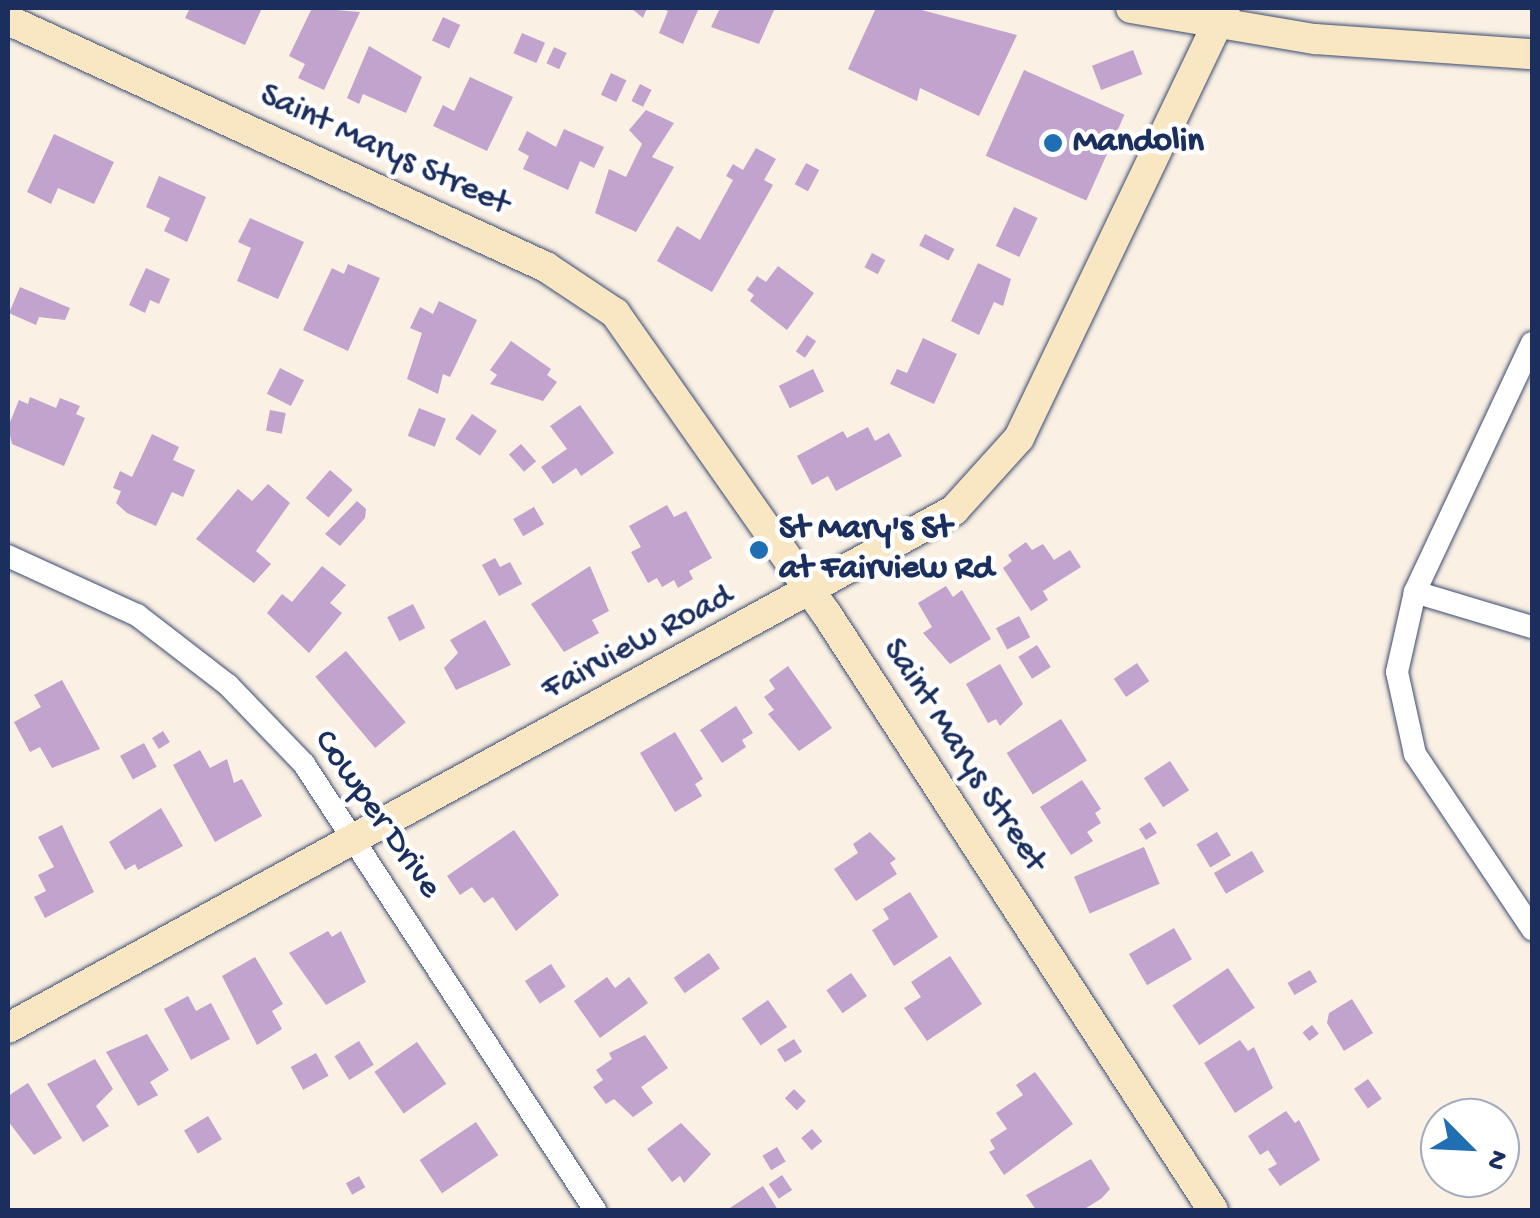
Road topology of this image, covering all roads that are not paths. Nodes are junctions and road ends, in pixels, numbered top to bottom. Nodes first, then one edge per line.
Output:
1 (1131, 8) edge
2 (1219, 16) edge
3 (8, 20) edge
4 (1532, 54) edge
5 (1532, 343) edge
6 (8, 556) edge
7 (811, 591) junction
8 (1415, 592) junction
9 (1532, 627) edge
10 (355, 838) junction
11 (1532, 929) edge
12 (8, 1028) edge
13 (595, 1210) edge
14 (1213, 1210) edge

1 - 2 main road
2 - 4 main road
2 - 7 main road, Fairview Road
3 - 7 main road, Saint Marys Street
5 - 8 street
6 - 10 street, Cowper Drive
7 - 10 main road, Fairview Road
7 - 14 main road, Saint Marys Street
8 - 9 street
8 - 11 street
10 - 12 main road, Fairview Road
10 - 13 street, Cowper Drive

